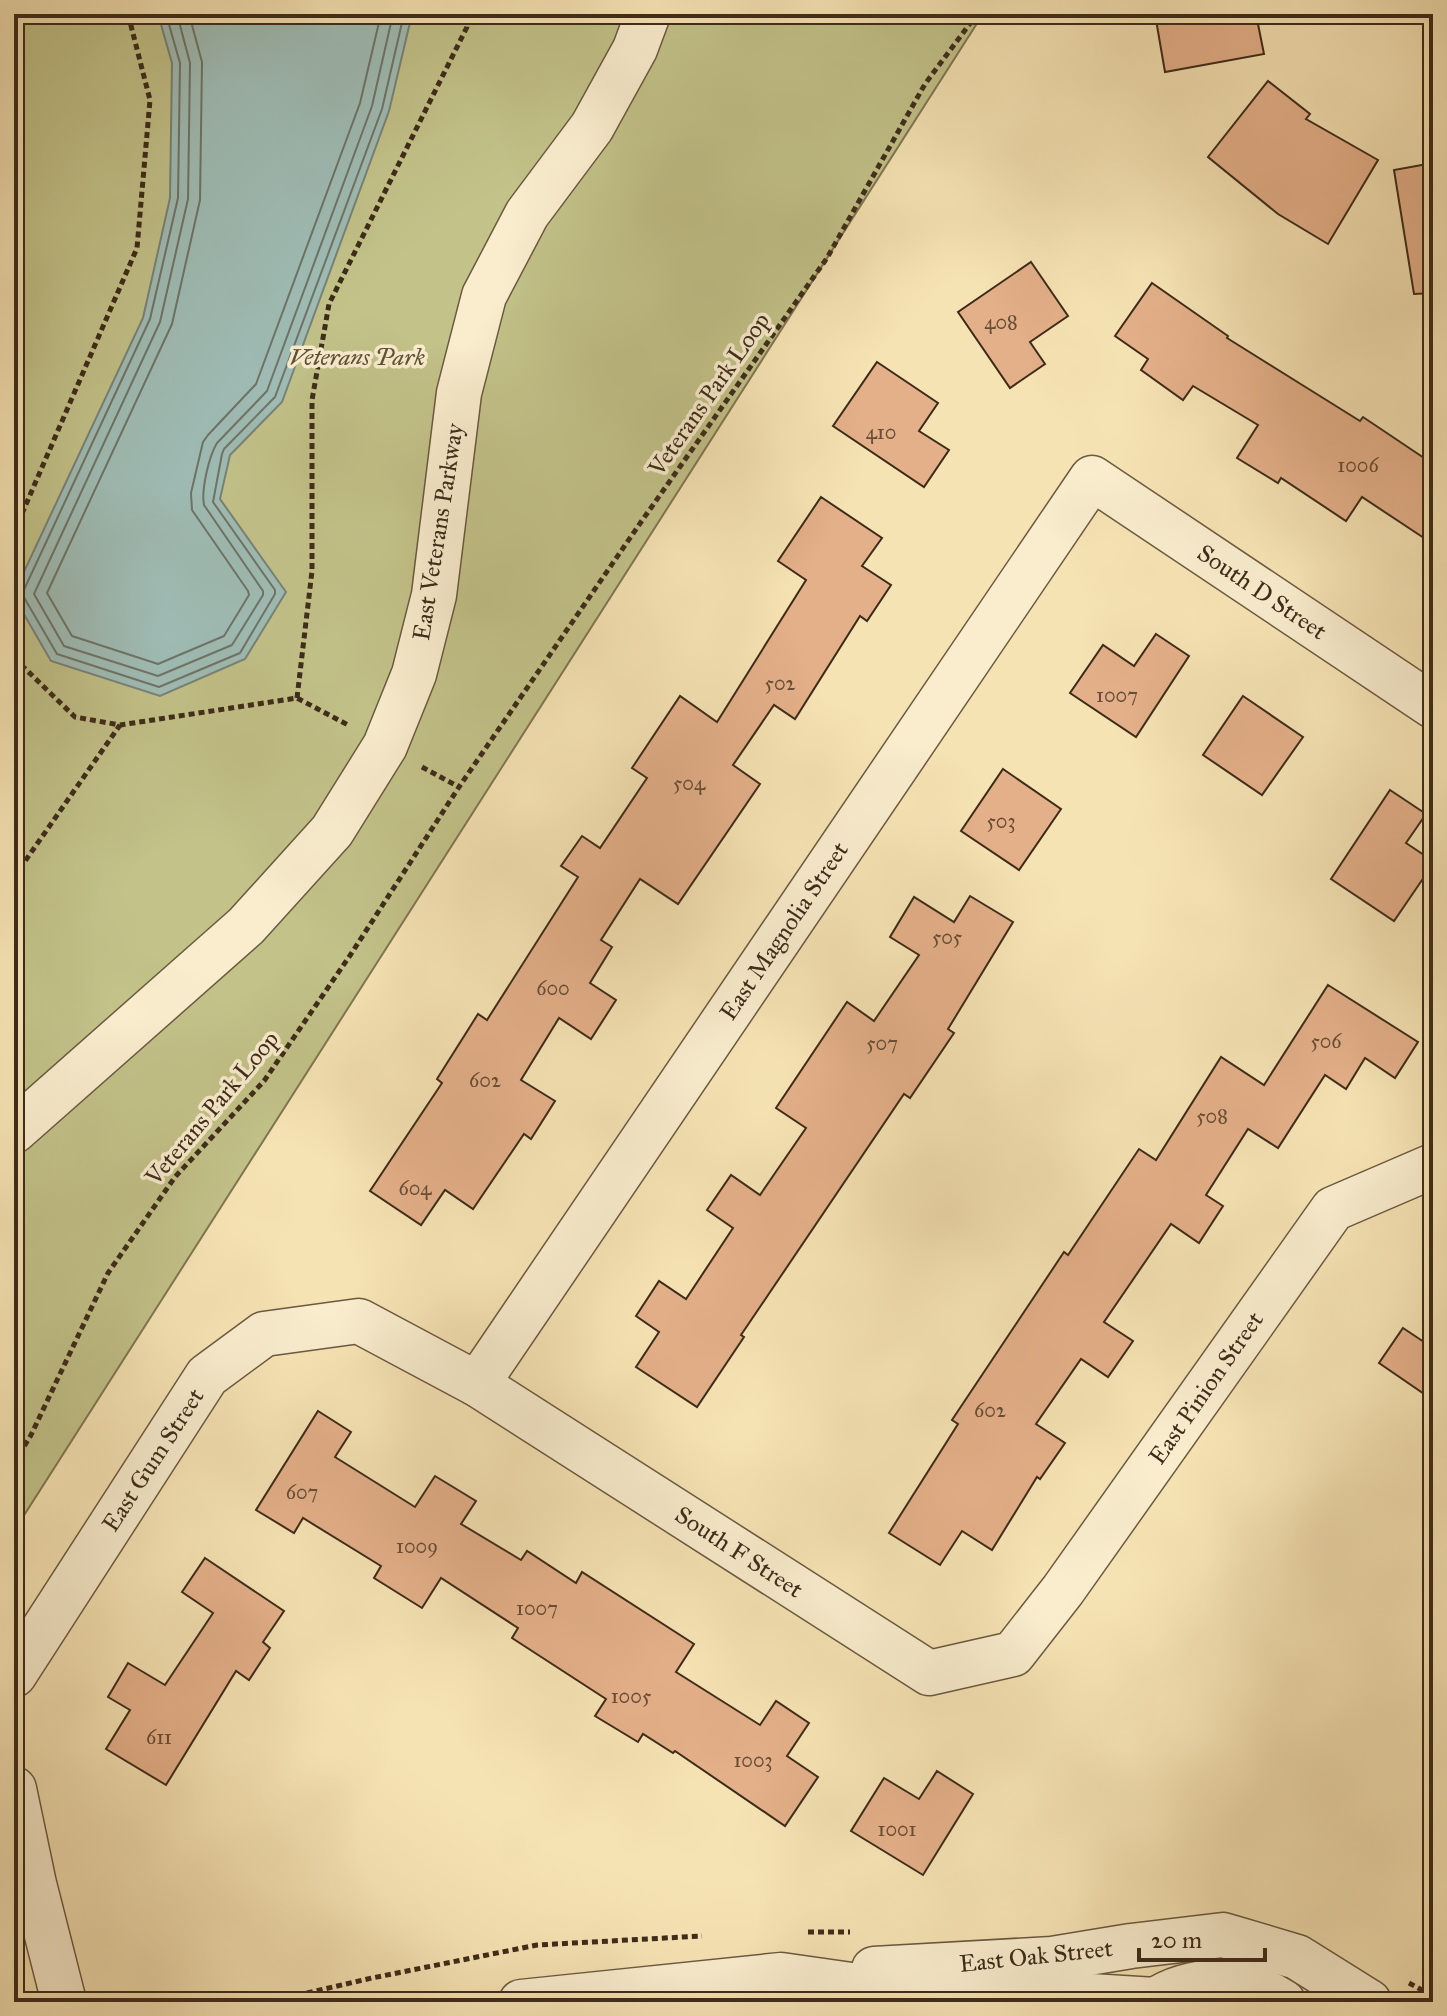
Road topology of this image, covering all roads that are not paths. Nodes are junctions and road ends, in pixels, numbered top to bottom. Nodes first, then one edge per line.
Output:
1 (648, 14) edge
2 (1092, 478) joint
3 (1433, 706) edge
4 (14, 1131) edge
5 (1433, 1166) edge
6 (477, 1384) junction
7 (1013, 1654) joint
8 (14, 1675) edge
9 (14, 1789) edge
10 (781, 1975) junction
11 (1154, 2001) edge
12 (64, 2002) edge
13 (521, 2002) edge
14 (1283, 2002) edge
15 (1369, 2002) edge

1 - 4 street, East Veterans Parkway
2 - 3 street, South D Street
2 - 6 street, East Magnolia Street
5 - 7 street, East Pinion Street
6 - 7 street, South F Street
6 - 8 street, East Gum Street
9 - 12 street
10 - 11 street
10 - 13 street
10 - 15 street, East Oak Street
11 - 14 street

